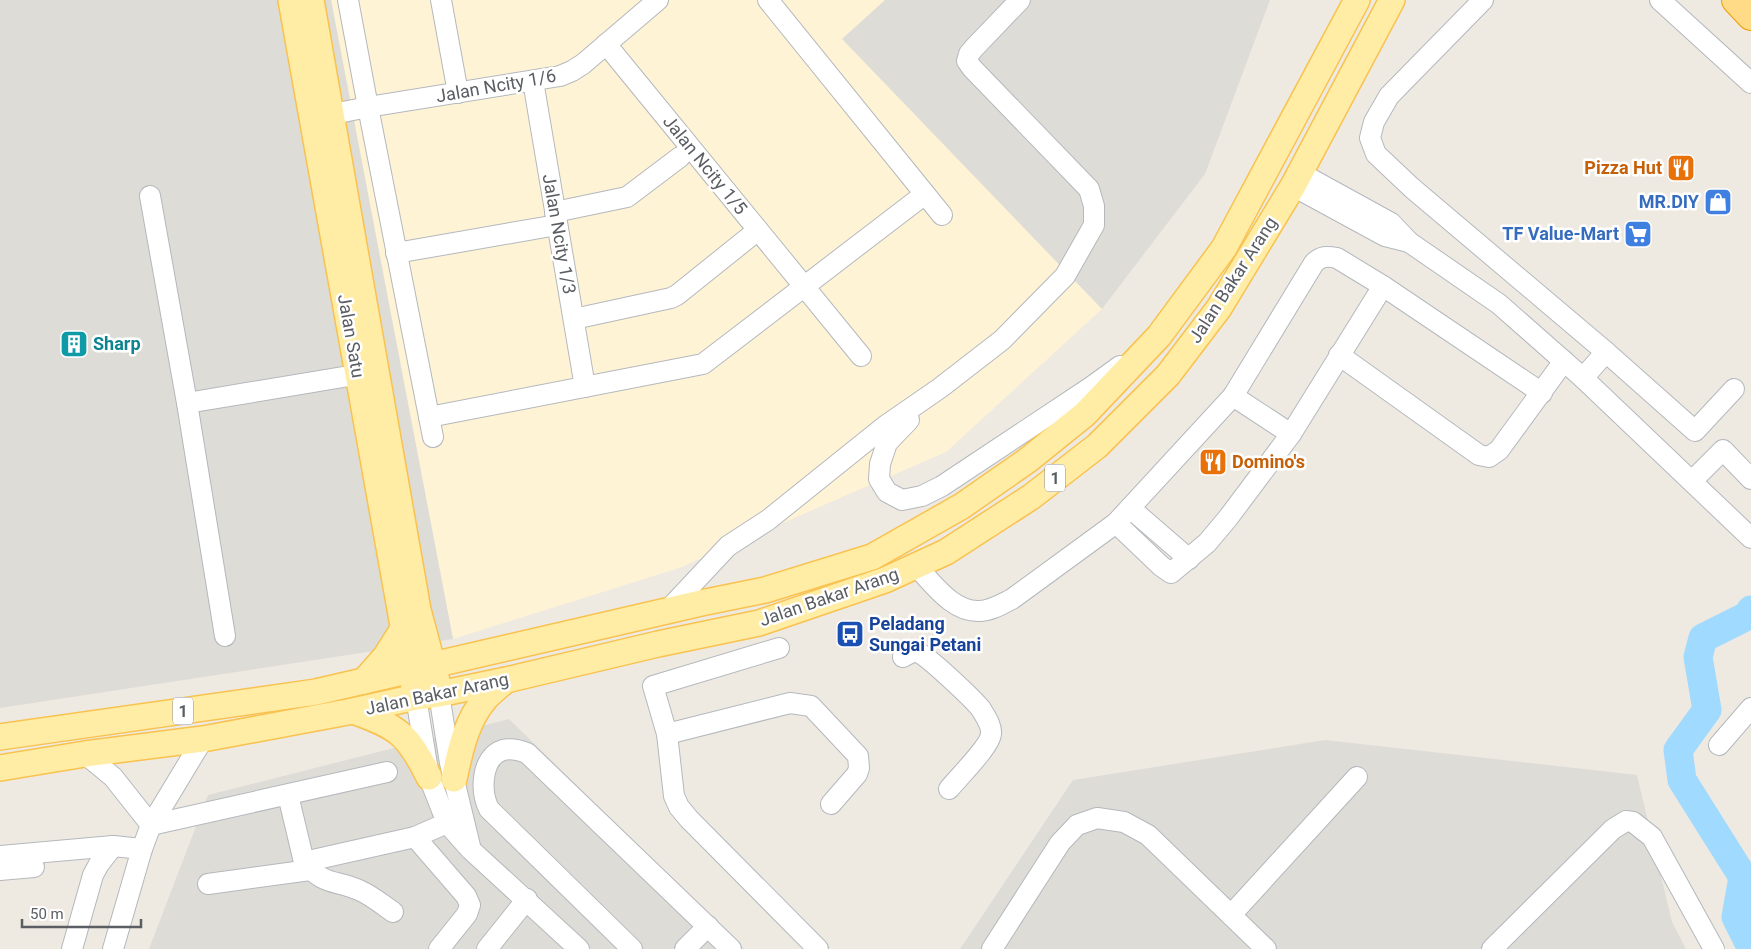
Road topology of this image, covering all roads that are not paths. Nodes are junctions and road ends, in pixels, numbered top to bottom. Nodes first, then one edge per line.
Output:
1 (290, 0) edge
2 (312, 0) edge
3 (348, 0) edge
4 (658, 0) edge
5 (768, 0) edge
6 (1020, 0) edge
7 (1357, 0) edge
8 (1392, 0) edge
9 (1483, 0) edge
10 (1660, 0) edge
11 (1736, 0) edge
12 (446, 1) edge
13 (1751, 16) edge
14 (606, 44) junction
15 (1745, 77) edge
16 (533, 80) junction
17 (458, 93) junction
18 (1751, 93) edge
19 (368, 107) junction
20 (322, 117) junction
21 (680, 157) dead end
22 (1297, 180) junction
23 (925, 194) junction
24 (150, 196) dead end
25 (942, 215) dead end
26 (556, 218) junction
27 (758, 230) junction
28 (396, 253) junction
29 (804, 286) junction
30 (1382, 286) junction
31 (574, 319) junction
32 (1159, 336) junction
33 (1606, 352) junction
34 (1339, 355) junction
35 (861, 356) dead end
36 (1564, 361) junction
37 (367, 373) junction
38 (1584, 378) junction
39 (585, 387) junction
40 (940, 388) junction
41 (1734, 389) dead end
42 (1542, 393) junction
43 (1233, 396) junction
44 (187, 403) junction
45 (429, 417) junction
46 (1291, 434) junction
47 (433, 437) dead end
48 (1751, 479) edge
49 (1692, 481) junction
50 (1130, 508) junction
51 (1116, 524) junction
52 (1751, 538) edge
53 (1190, 559) junction
54 (916, 566) junction
55 (668, 610) junction
56 (411, 619) junction
57 (225, 636) dead end
58 (779, 648) dead end
59 (473, 655) junction
60 (903, 657) dead end
61 (422, 668) junction
62 (506, 680) junction
63 (364, 681) junction
64 (428, 695) junction
65 (1751, 708) edge
66 (353, 711) junction
67 (667, 734) junction
68 (0, 737) edge
69 (203, 739) junction
70 (1720, 745) dead end
71 (85, 754) junction
72 (0, 768) edge
73 (387, 772) dead end
74 (429, 777) junction
75 (1357, 777) dead end
76 (454, 779) junction
77 (949, 789) dead end
78 (288, 795) junction
79 (831, 804) dead end
80 (447, 823) junction
81 (151, 825) junction
82 (415, 836) junction
83 (113, 846) junction
84 (142, 849) junction
85 (471, 850) junction
86 (0, 856) edge
87 (307, 866) junction
88 (0, 870) edge
89 (208, 884) dead end
90 (527, 899) junction
91 (393, 912) dead end
92 (1231, 916) junction
93 (708, 926) junction
94 (72, 949) edge
95 (113, 949) edge
96 (439, 949) edge
97 (487, 949) edge
98 (580, 949) edge
99 (632, 949) edge
100 (685, 949) edge
101 (731, 949) edge
102 (818, 949) edge
103 (992, 949) edge
104 (1266, 949) edge
105 (1492, 949) edge
106 (1714, 949) edge

1 - 20 main road, Jalan Satu
2 - 20 main road, Jalan Satu
3 - 19 street
4 - 14 street, Jalan Ncity 1/6
5 - 23 street
6 - 40 street
7 - 32 main road, Jalan Bakar Arang / 1
8 - 22 main road, Jalan Bakar Arang / 1
9 - 33 street
10 - 15 street
11 - 13 highway
12 - 17 street
14 - 16 street, Jalan Ncity 1/6
14 - 27 street, Jalan Ncity 1/5
15 - 18 street
16 - 17 street, Jalan Ncity 1/6
16 - 26 street, Jalan Ncity 1/3
17 - 19 street, Jalan Ncity 1/6
19 - 20 street, Jalan Ncity 1/6
19 - 28 street
20 - 37 main road, Jalan Satu
21 - 26 street
22 - 36 street
22 - 54 main road, Jalan Bakar Arang / 1
23 - 25 street
23 - 29 street
24 - 44 street
26 - 28 street
26 - 31 street, Jalan Ncity 1/3
27 - 29 street, Jalan Ncity 1/5
27 - 31 street
28 - 45 street
29 - 35 street, Jalan Ncity 1/5
29 - 39 street
30 - 34 street
30 - 42 street
30 - 43 street
31 - 39 street, Jalan Ncity 1/3
32 - 40 street
32 - 55 main road, Jalan Bakar Arang / 1
33 - 38 street
33 - 41 street
34 - 42 street
34 - 46 street
36 - 38 street
36 - 42 street
37 - 44 street
37 - 56 main road, Jalan Satu
38 - 49 street
39 - 45 street
40 - 55 street
43 - 46 street
43 - 50 street
44 - 57 street
45 - 47 street
46 - 53 street
48 - 49 street
49 - 52 street
50 - 51 street
50 - 53 street
51 - 53 street
51 - 54 street
54 - 62 main road, Jalan Bakar Arang / 1
55 - 59 main road, Jalan Bakar Arang / 1
56 - 59 main road
56 - 61 main road, Jalan Satu
56 - 63 main road
58 - 67 street
59 - 61 main road, Jalan Bakar Arang / 1
60 - 77 street
61 - 63 main road, Jalan Bakar Arang / 1
61 - 64 main road, Jalan Satu
62 - 64 main road, Jalan Bakar Arang / 1
62 - 76 main road
63 - 68 main road, Jalan Bakar Arang / 1
64 - 66 main road, Jalan Bakar Arang / 1
64 - 74 street
64 - 76 street
65 - 70 street
66 - 69 main road, Jalan Bakar Arang / 1
66 - 74 main road
67 - 79 street
67 - 102 street
69 - 71 main road, Jalan Bakar Arang / 1
69 - 81 street
71 - 72 main road, Jalan Bakar Arang / 1
71 - 81 street
73 - 78 street
74 - 80 street
75 - 92 street
76 - 85 street
78 - 81 street
78 - 87 street
80 - 82 street
80 - 85 street
81 - 84 street
82 - 87 street
82 - 96 street
83 - 84 street
83 - 86 street
83 - 88 street
83 - 94 street
84 - 95 street
85 - 90 street
87 - 89 street
87 - 91 street
90 - 97 street
90 - 98 street
92 - 103 street
92 - 104 street
93 - 99 street
93 - 100 street
93 - 101 street
105 - 106 street

